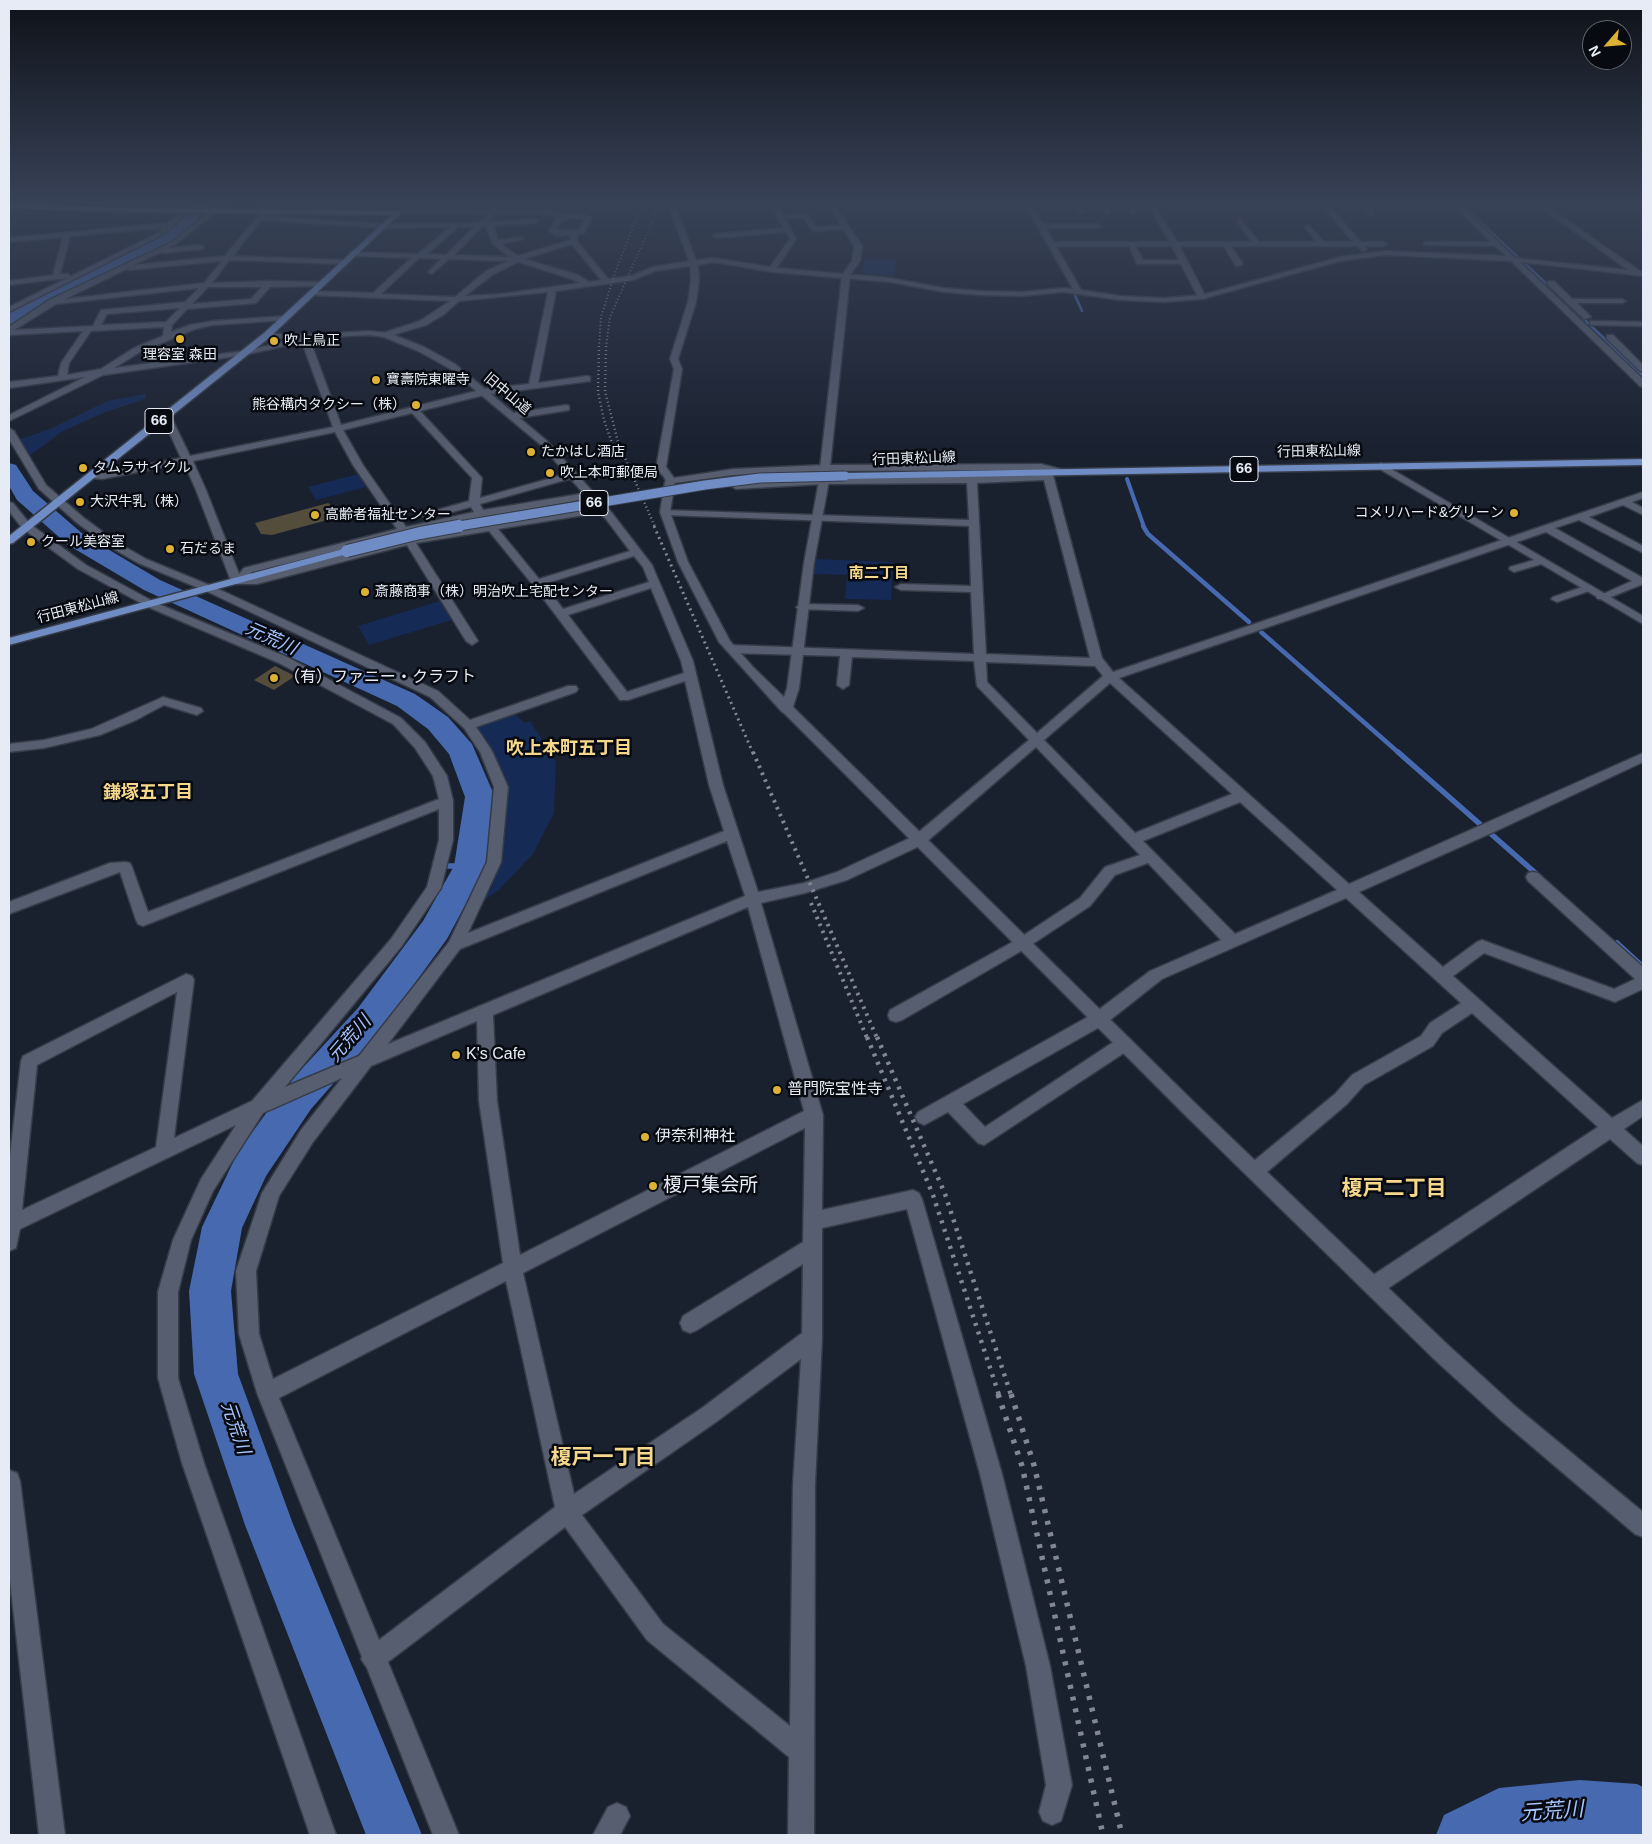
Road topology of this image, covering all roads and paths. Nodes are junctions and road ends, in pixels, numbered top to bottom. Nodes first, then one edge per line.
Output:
1 (49, 289) edge
2 (79, 289) edge
3 (180, 289) edge
4 (203, 289) edge
5 (264, 289) edge
6 (315, 289) edge
7 (381, 289) edge
8 (470, 289) edge
9 (558, 289) edge
10 (694, 289) edge
11 (844, 289) edge
12 (939, 289) edge
13 (1198, 289) edge
14 (1228, 289) edge
15 (1549, 289) edge
16 (1558, 289) edge
17 (552, 290) junction
18 (1078, 291) joint
19 (311, 293) junction
20 (376, 294) junction
21 (1202, 296) junction
22 (458, 299) junction
23 (1570, 300) junction
24 (1622, 301) dead end
25 (52, 302) junction
26 (185, 306) junction
27 (9, 310) edge
28 (286, 318) junction
29 (1594, 323) junction
30 (168, 324) junction
31 (1643, 324) edge
32 (92, 327) junction
33 (9, 332) edge
34 (386, 334) junction
35 (267, 335) junction
36 (166, 336) junction
37 (309, 338) junction
38 (244, 353) junction
39 (1627, 353) junction
40 (1643, 353) edge
41 (1643, 369) edge
42 (104, 371) junction
43 (62, 377) junction
44 (587, 378) dead end
45 (1643, 384) edge
46 (9, 385) edge
47 (533, 387) junction
48 (484, 392) junction
49 (566, 408) dead end
50 (415, 411) junction
51 (513, 416) junction
52 (9, 418) edge
53 (161, 419) junction
54 (338, 429) junction
55 (9, 431) edge
56 (186, 459) junction
57 (1643, 462) edge
58 (1381, 466) junction
59 (824, 468) junction
60 (1061, 472) junction
61 (573, 475) junction
62 (91, 476) junction
63 (1048, 477) junction
64 (972, 480) junction
65 (823, 481) junction
66 (670, 482) junction
67 (592, 495) junction
68 (1643, 495) edge
69 (667, 496) junction
70 (1624, 502) junction
71 (55, 503) junction
72 (474, 503) junction
73 (9, 505) edge
74 (606, 512) junction
75 (665, 512) junction
76 (1643, 512) edge
77 (480, 514) junction
78 (1581, 517) junction
79 (817, 518) junction
80 (30, 523) junction
81 (974, 523) junction
82 (400, 527) junction
83 (491, 528) junction
84 (1547, 528) junction
85 (9, 541) edge
86 (409, 541) junction
87 (1508, 542) junction
88 (1643, 550) edge
89 (637, 552) junction
90 (1540, 561) junction
91 (1514, 569) dead end
92 (238, 581) junction
93 (655, 583) junction
94 (537, 584) junction
95 (901, 587) dead end
96 (1588, 588) junction
97 (976, 589) junction
98 (207, 590) junction
99 (1602, 597) junction
100 (1557, 599) dead end
101 (154, 604) junction
102 (802, 607) junction
103 (858, 608) dead end
104 (560, 614) junction
105 (1643, 621) edge
106 (472, 641) dead end
107 (9, 642) edge
108 (731, 648) junction
109 (799, 650) junction
110 (846, 652) junction
111 (979, 658) junction
112 (1099, 662) junction
113 (690, 674) junction
114 (1110, 676) junction
115 (843, 685) dead end
116 (572, 689) dead end
117 (786, 709) junction
118 (197, 711) dead end
119 (468, 725) junction
120 (1036, 739) junction
121 (9, 748) edge
122 (1643, 757) edge
123 (1243, 795) junction
124 (446, 801) junction
125 (732, 834) junction
126 (1133, 839) junction
127 (920, 840) junction
128 (1150, 857) junction
129 (1532, 877) dead end
130 (1349, 891) junction
131 (753, 899) junction
132 (9, 908) edge
133 (1232, 941) junction
134 (1023, 943) junction
135 (456, 945) junction
136 (1442, 976) junction
137 (1643, 976) edge
138 (1643, 982) edge
139 (1473, 1004) junction
140 (485, 1011) junction
141 (896, 1015) dead end
142 (1100, 1020) junction
143 (1124, 1044) junction
144 (367, 1061) junction
145 (950, 1102) junction
146 (264, 1104) junction
147 (1643, 1107) edge
148 (814, 1116) junction
149 (924, 1117) dead end
150 (1610, 1127) junction
151 (164, 1151) junction
152 (1643, 1157) edge
153 (1255, 1171) junction
154 (813, 1220) junction
155 (10, 1230) edge
156 (813, 1247) junction
157 (513, 1270) junction
158 (1374, 1286) junction
159 (690, 1323) dead end
160 (812, 1338) junction
161 (267, 1393) junction
162 (9, 1481) edge
163 (568, 1512) junction
164 (1643, 1526) edge
165 (373, 1659) junction
166 (802, 1752) junction
167 (1052, 1812) dead end
168 (52, 1835) edge
169 (323, 1835) edge
170 (446, 1835) edge
171 (801, 1835) edge

1 - 27 street
2 - 25 street
3 - 25 street
4 - 26 street
5 - 26 street
6 - 19 main road, 66
7 - 20 street
8 - 22 street
9 - 17 street
10 - 66 street
11 - 59 street
12 - 18 street
13 - 21 street
14 - 21 street
15 - 45 street
16 - 23 street
17 - 22 street
17 - 47 street
18 - 21 street
19 - 20 street
19 - 28 main road, 66
20 - 22 street
22 - 34 street
23 - 24 street
23 - 29 street
25 - 33 street
26 - 30 street
26 - 32 street
28 - 35 main road, 66
28 - 36 street
29 - 31 street
29 - 39 street
30 - 32 street
30 - 36 street
32 - 33 street
32 - 43 street
34 - 37 street, 旧中山道
34 - 48 street, 旧中山道
35 - 37 street, 旧中山道
35 - 38 main road, 66
36 - 42 street
37 - 38 street
37 - 54 street
38 - 42 street
38 - 53 main road, 66
39 - 40 street
39 - 41 street
42 - 43 street
42 - 52 street
43 - 46 street
44 - 47 street
47 - 48 street
48 - 50 street
48 - 51 street, 旧中山道
49 - 51 street
50 - 54 street
50 - 72 street
51 - 61 street, 旧中山道
53 - 56 street
53 - 62 main road, 66
54 - 56 street
54 - 82 street
55 - 71 street
56 - 62 street
56 - 92 street
57 - 58 main road, 行田東松山線 / 66
58 - 60 main road, 行田東松山線 / 66
58 - 87 street
59 - 60 street
59 - 65 street
59 - 66 street
60 - 63 street
60 - 92 main road, 行田東松山線 / 66, bridge
61 - 67 street, 旧中山道
61 - 72 street
62 - 71 main road, 66
63 - 64 street
63 - 112 street
64 - 65 street
64 - 81 street
65 - 69 street
65 - 79 street
66 - 69 street
67 - 74 street, 旧中山道
67 - 77 street
68 - 70 street
69 - 75 street
70 - 76 street
70 - 78 street
71 - 80 main road, 66
71 - 98 street
72 - 77 street
72 - 82 street
73 - 80 street
74 - 83 street
74 - 89 street, 旧中山道
75 - 79 street
75 - 108 street
77 - 82 street
77 - 83 street
78 - 84 street
78 - 88 street
79 - 81 street
79 - 102 street
80 - 85 main road, 66
80 - 101 street
81 - 97 street
82 - 86 street
82 - 92 street
83 - 86 street
83 - 94 street
84 - 87 street
84 - 99 street
86 - 92 street
86 - 106 street
87 - 90 street
87 - 114 street
89 - 93 street, 旧中山道
89 - 94 street
90 - 91 street
90 - 96 street
92 - 98 main road, 66
93 - 104 street
93 - 113 street, 旧中山道
94 - 104 street
95 - 97 street
96 - 99 street
96 - 100 street
97 - 111 street
98 - 101 main road, 66
98 - 119 street
99 - 105 street
101 - 107 main road, 行田東松山線 / 66
101 - 124 street
102 - 103 street
102 - 109 street
104 - 113 street
108 - 109 street
108 - 117 street
109 - 110 street
109 - 117 street
110 - 111 street
110 - 115 street
111 - 112 street
111 - 120 street
112 - 114 street
113 - 125 street, 旧中山道
114 - 120 street
114 - 123 street
116 - 119 street
117 - 127 street
118 - 121 street
119 - 135 street
120 - 126 street
120 - 127 street
122 - 130 street
123 - 126 street
123 - 130 street
124 - 132 street
124 - 146 street
125 - 131 street, 旧中山道
125 - 135 street
126 - 128 street
127 - 131 street
127 - 134 street
128 - 133 street
128 - 134 street
129 - 137 street
130 - 133 street
130 - 136 street
131 - 140 street
131 - 148 street, 旧中山道
133 - 142 street
134 - 141 street
134 - 142 street
135 - 144 street
136 - 138 street
136 - 139 street
139 - 150 street
139 - 153 street
140 - 144 street
140 - 157 street
142 - 143 street
142 - 145 street
143 - 145 street
143 - 153 street
144 - 146 street
144 - 161 street
145 - 149 street
146 - 151 street
146 - 169 street
147 - 150 street
148 - 154 street, 旧中山道
148 - 157 street
150 - 152 street
150 - 158 street
151 - 155 street
151 - 155 street
153 - 158 street
154 - 156 street, 旧中山道
154 - 167 street
156 - 159 street
156 - 160 street, 旧中山道
157 - 161 street
157 - 163 street
158 - 164 street
160 - 163 street
160 - 166 street, 旧中山道
161 - 165 street
162 - 168 street
163 - 165 street
163 - 166 street
165 - 170 street
166 - 171 street, 旧中山道

